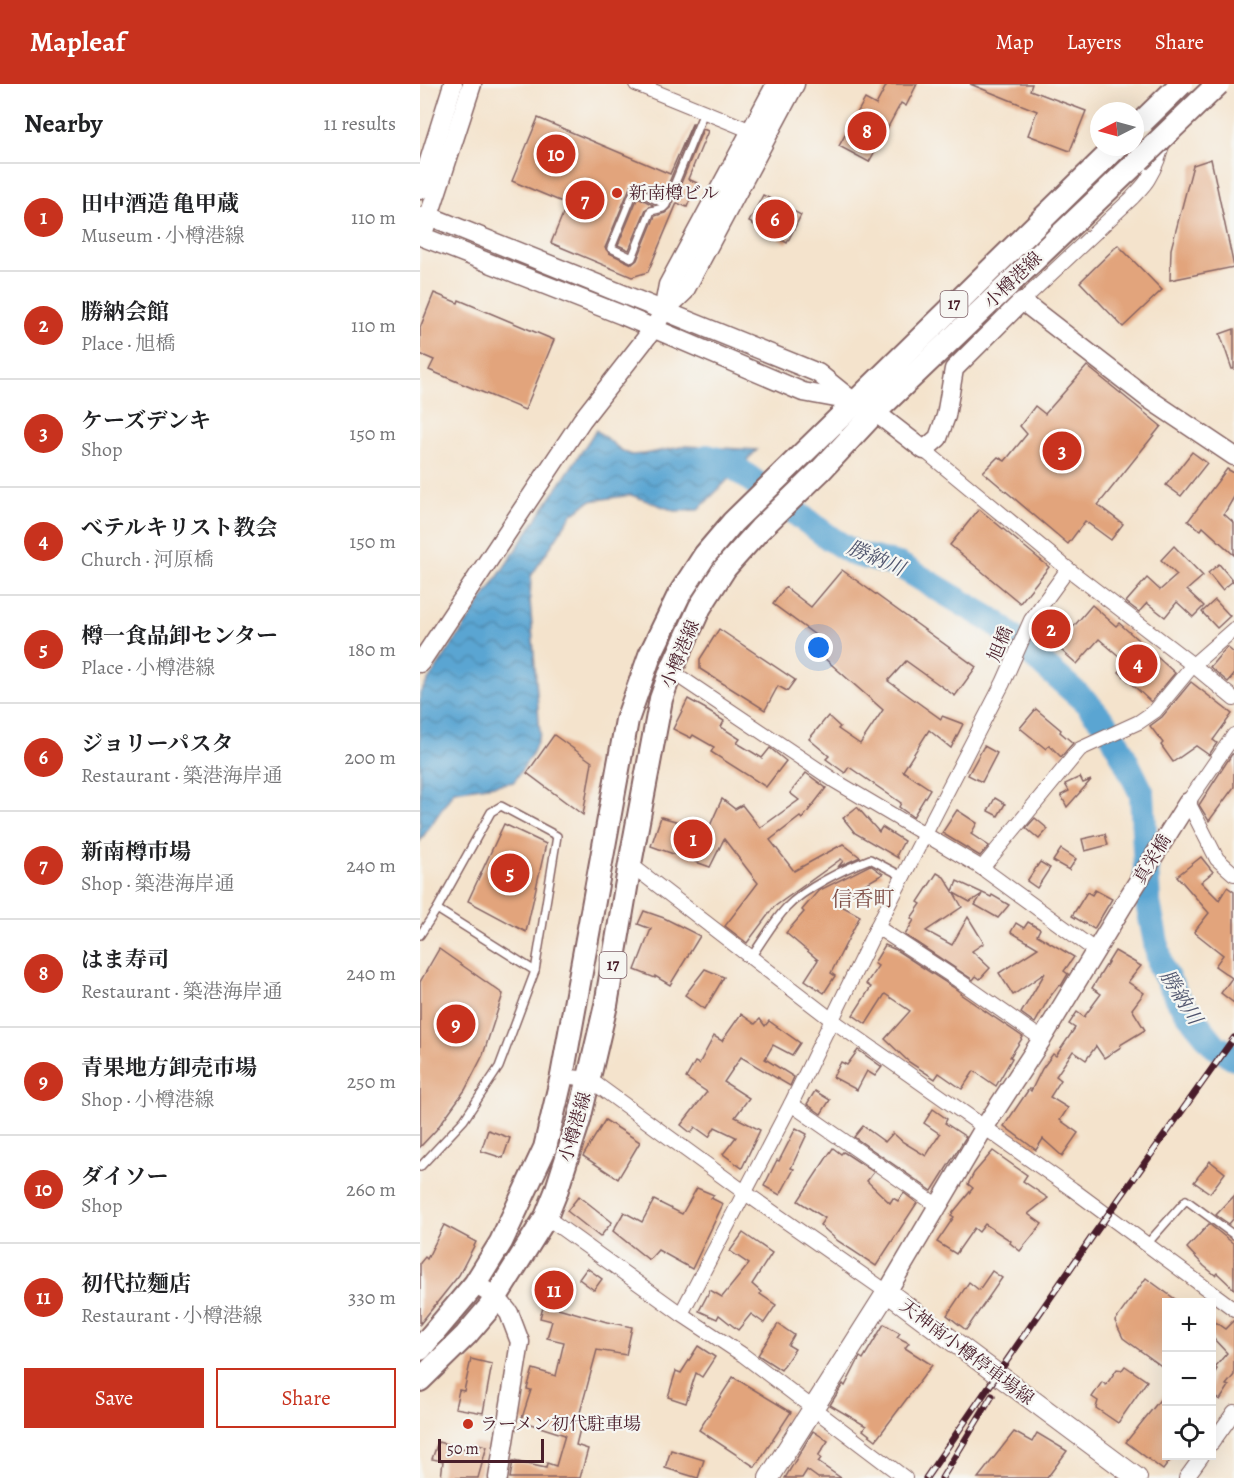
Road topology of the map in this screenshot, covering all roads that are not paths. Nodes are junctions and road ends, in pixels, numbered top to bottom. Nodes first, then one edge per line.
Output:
1 (453, 84) edge
2 (472, 84) edge
3 (636, 84) edge
4 (776, 84) edge
5 (795, 84) edge
6 (1165, 84) edge
7 (1181, 84) edge
8 (1218, 84) edge
9 (704, 111) junction
10 (1144, 120) edge
11 (759, 134) junction
12 (1107, 156) edge
13 (420, 190) edge
14 (666, 206) junction
15 (422, 229) edge
16 (1022, 301) junction
17 (663, 312) junction
18 (654, 328) junction
19 (854, 402) junction
20 (875, 412) junction
21 (924, 450) junction
22 (1234, 456) edge
23 (1068, 569) junction
24 (1234, 629) edge
25 (420, 663) edge
26 (1193, 664) junction
27 (671, 671) junction
28 (1234, 699) edge
29 (1234, 735) edge
30 (1188, 802) junction
31 (926, 834) junction
32 (630, 864) junction
33 (982, 868) junction
34 (1234, 874) edge
35 (904, 877) junction
36 (437, 909) junction
37 (877, 927) junction
38 (420, 935) edge
39 (1096, 951) junction
40 (751, 957) junction
41 (535, 971) junction
42 (832, 1020) junction
43 (1042, 1039) junction
44 (562, 1076) junction
45 (589, 1079) junction
46 (791, 1104) junction
47 (984, 1128) junction
48 (420, 1167) edge
49 (744, 1192) junction
50 (938, 1206) junction
51 (546, 1217) junction
52 (1234, 1235) edge
53 (1147, 1244) junction
54 (475, 1284) junction
55 (887, 1292) junction
56 (495, 1297) junction
57 (1234, 1309) edge
58 (681, 1314) junction
59 (420, 1349) edge
60 (420, 1380) edge
61 (813, 1408) junction
62 (1231, 1421) edge
63 (1216, 1438) edge
64 (1199, 1460) edge
65 (498, 1478) edge
66 (769, 1478) edge
67 (906, 1478) edge
68 (1137, 1478) edge
69 (1186, 1478) edge

1 - 13 street
2 - 15 street
3 - 9 street
4 - 11 street
5 - 11 street
6 - 16 street
7 - 10 main road, bridge
8 - 20 main road, 小樽港線 / 17, bridge
9 - 11 street
9 - 14 lane
11 - 17 street
12 - 19 main road, 小樽港線 / 17
14 - 14 lane
15 - 17 street
15 - 18 street
16 - 21 street
16 - 22 street
17 - 18 street
17 - 19 street
18 - 19 street
18 - 25 street
19 - 20 street
19 - 44 main road, 小樽港線 / 17
20 - 21 street
20 - 27 main road, 小樽港線 / 17
21 - 23 street
23 - 26 street
23 - 31 street, 旭橋
24 - 26 street
26 - 28 street
26 - 33 street
27 - 31 street
27 - 32 main road, 小樽港線 / 17
29 - 30 street
30 - 34 street
30 - 39 street, 真栄橋
31 - 33 street
31 - 35 street, 旭橋
32 - 40 street
32 - 45 main road, 小樽港線 / 17
33 - 39 street
35 - 37 street, 旭橋
35 - 40 lane
36 - 38 lane
36 - 41 lane
36 - 41 lane
37 - 42 street, 旭橋
37 - 43 street
39 - 43 street, 真栄橋
40 - 42 street
41 - 48 lane
42 - 46 street, 旭橋
42 - 47 street
43 - 47 street, 真栄橋
44 - 45 street
44 - 54 main road, 小樽港線 / 17
45 - 49 street
45 - 51 main road, 小樽港線 / 17
46 - 49 street, 旭橋
46 - 50 street
47 - 50 street, 真栄橋
47 - 53 street
49 - 55 street
49 - 58 street, 旭橋
50 - 55 street, 真栄橋
51 - 56 main road, 小樽港線 / 17
51 - 58 street
52 - 53 lane
53 - 57 street
54 - 56 street
54 - 59 main road, 小樽港線 / 17
55 - 61 main road, 天神南小樽停車場線
55 - 68 main road, 天神南小樽停車場線
56 - 60 main road, 小樽港線 / 17
56 - 65 street
58 - 61 street
61 - 66 main road, 天神南小樽停車場線
61 - 67 street
62 - 63 street
64 - 69 street

